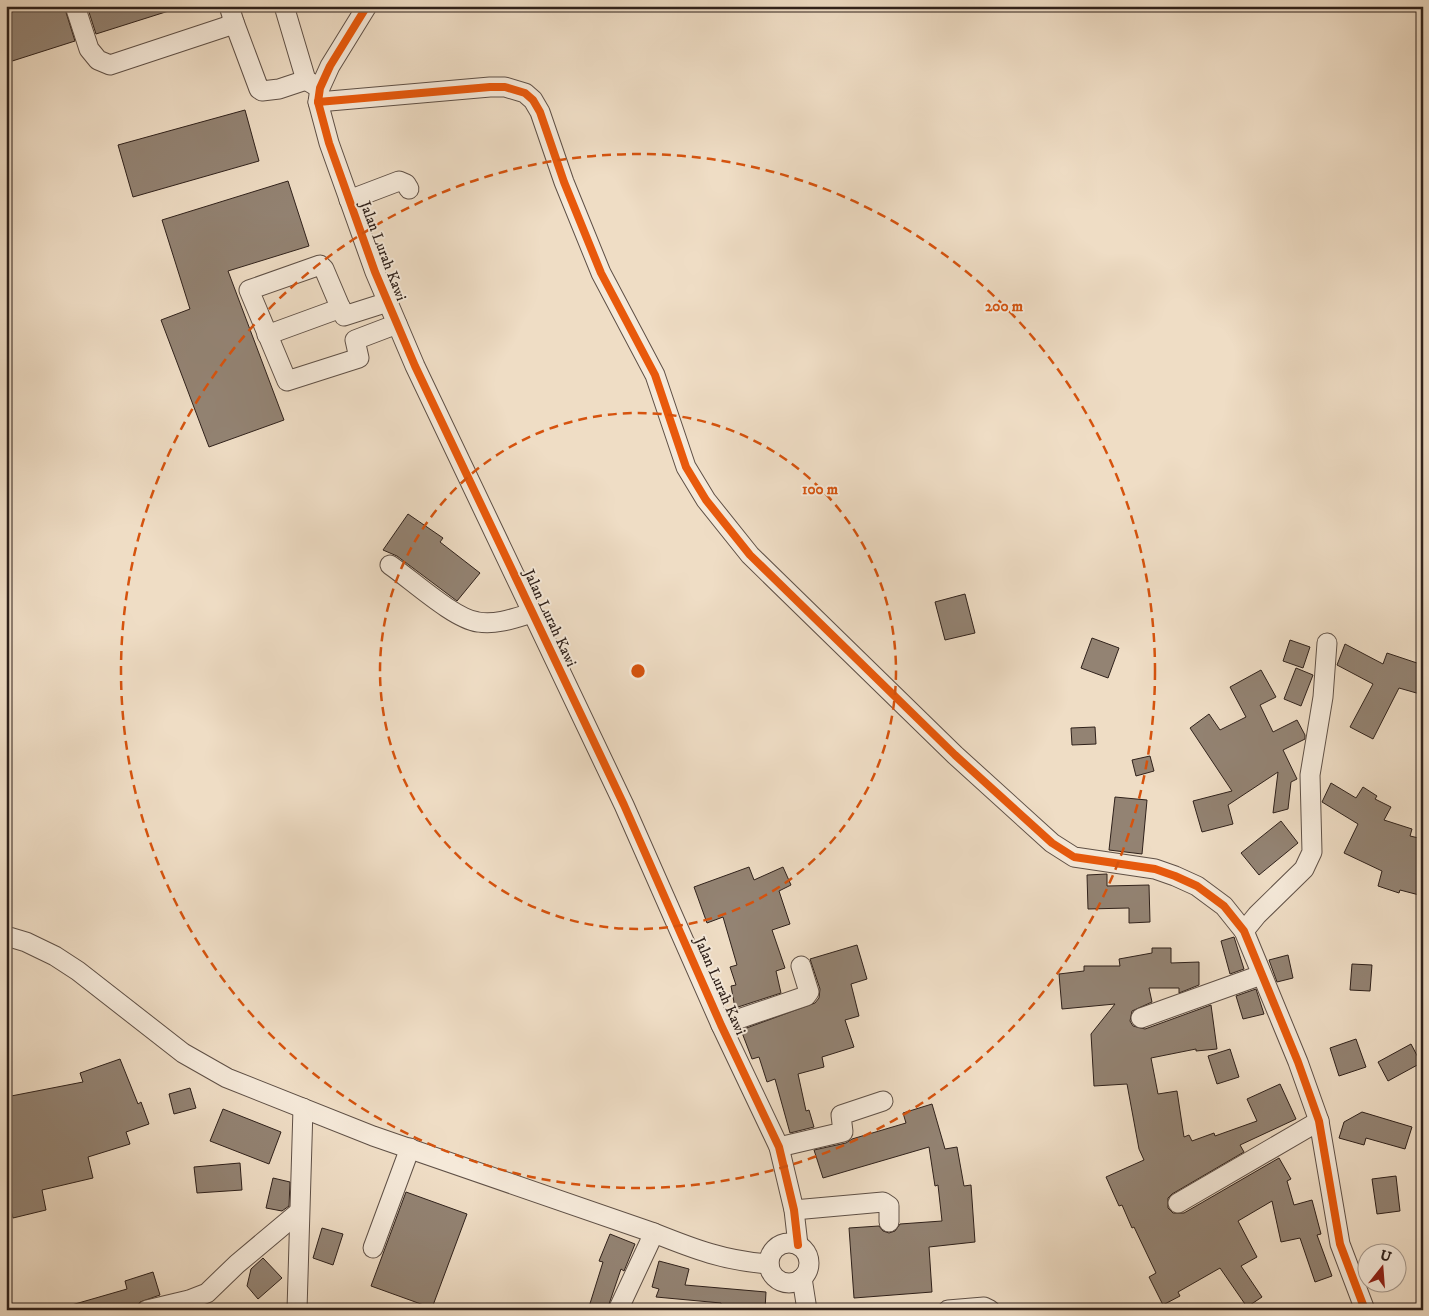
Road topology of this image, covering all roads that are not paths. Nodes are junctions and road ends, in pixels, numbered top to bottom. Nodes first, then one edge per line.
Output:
1 (75, 6) edge
2 (284, 6) edge
3 (367, 6) edge
4 (232, 14) edge
5 (314, 90) junction
6 (409, 190) dead end
7 (349, 200) junction
8 (388, 302) junction
9 (343, 312) junction
10 (397, 324) junction
11 (267, 335) junction
12 (355, 340) junction
13 (390, 565) dead end
14 (532, 613) junction
15 (1328, 643) dead end
16 (1244, 931) junction
17 (6, 936) edge
18 (801, 966) dead end
19 (1261, 975) junction
20 (1141, 1018) dead end
21 (721, 1025) junction
22 (883, 1101) dead end
23 (303, 1108) junction
24 (1319, 1121) junction
25 (779, 1147) junction
26 (410, 1148) junction
27 (1178, 1203) dead end
28 (794, 1210) junction
29 (299, 1212) junction
30 (889, 1222) dead end
31 (654, 1233) junction
32 (798, 1245) junction
33 (373, 1248) dead end
34 (769, 1264) junction
35 (802, 1278) junction
36 (147, 1310) edge
37 (297, 1310) edge
38 (618, 1310) edge
39 (807, 1310) edge
40 (948, 1310) edge
41 (990, 1310) edge
42 (1365, 1310) edge

1 - 4 street
2 - 5 street, Jalan Lurah Kawi
3 - 5 street
4 - 5 street
5 - 7 street, Jalan Lurah Kawi
5 - 16 street
6 - 7 street
7 - 8 street, Jalan Lurah Kawi
8 - 9 street
8 - 10 street, Jalan Lurah Kawi
9 - 11 street
9 - 11 street
9 - 12 street
10 - 12 street
10 - 14 street, Jalan Lurah Kawi
11 - 12 street
13 - 14 street
14 - 21 street, Jalan Lurah Kawi
15 - 16 street
16 - 19 street
17 - 23 street
18 - 21 street
19 - 20 street
19 - 24 street
21 - 25 street, Jalan Lurah Kawi
22 - 25 street
23 - 26 street
23 - 29 street
24 - 27 street
24 - 42 street
25 - 28 street, Jalan Lurah Kawi
26 - 31 street
26 - 33 street
28 - 30 street
28 - 32 street, Jalan Lurah Kawi
29 - 36 street
29 - 37 street
31 - 34 street
31 - 38 street
32 - 34 street
32 - 35 street
34 - 35 street
35 - 39 street
40 - 41 street

